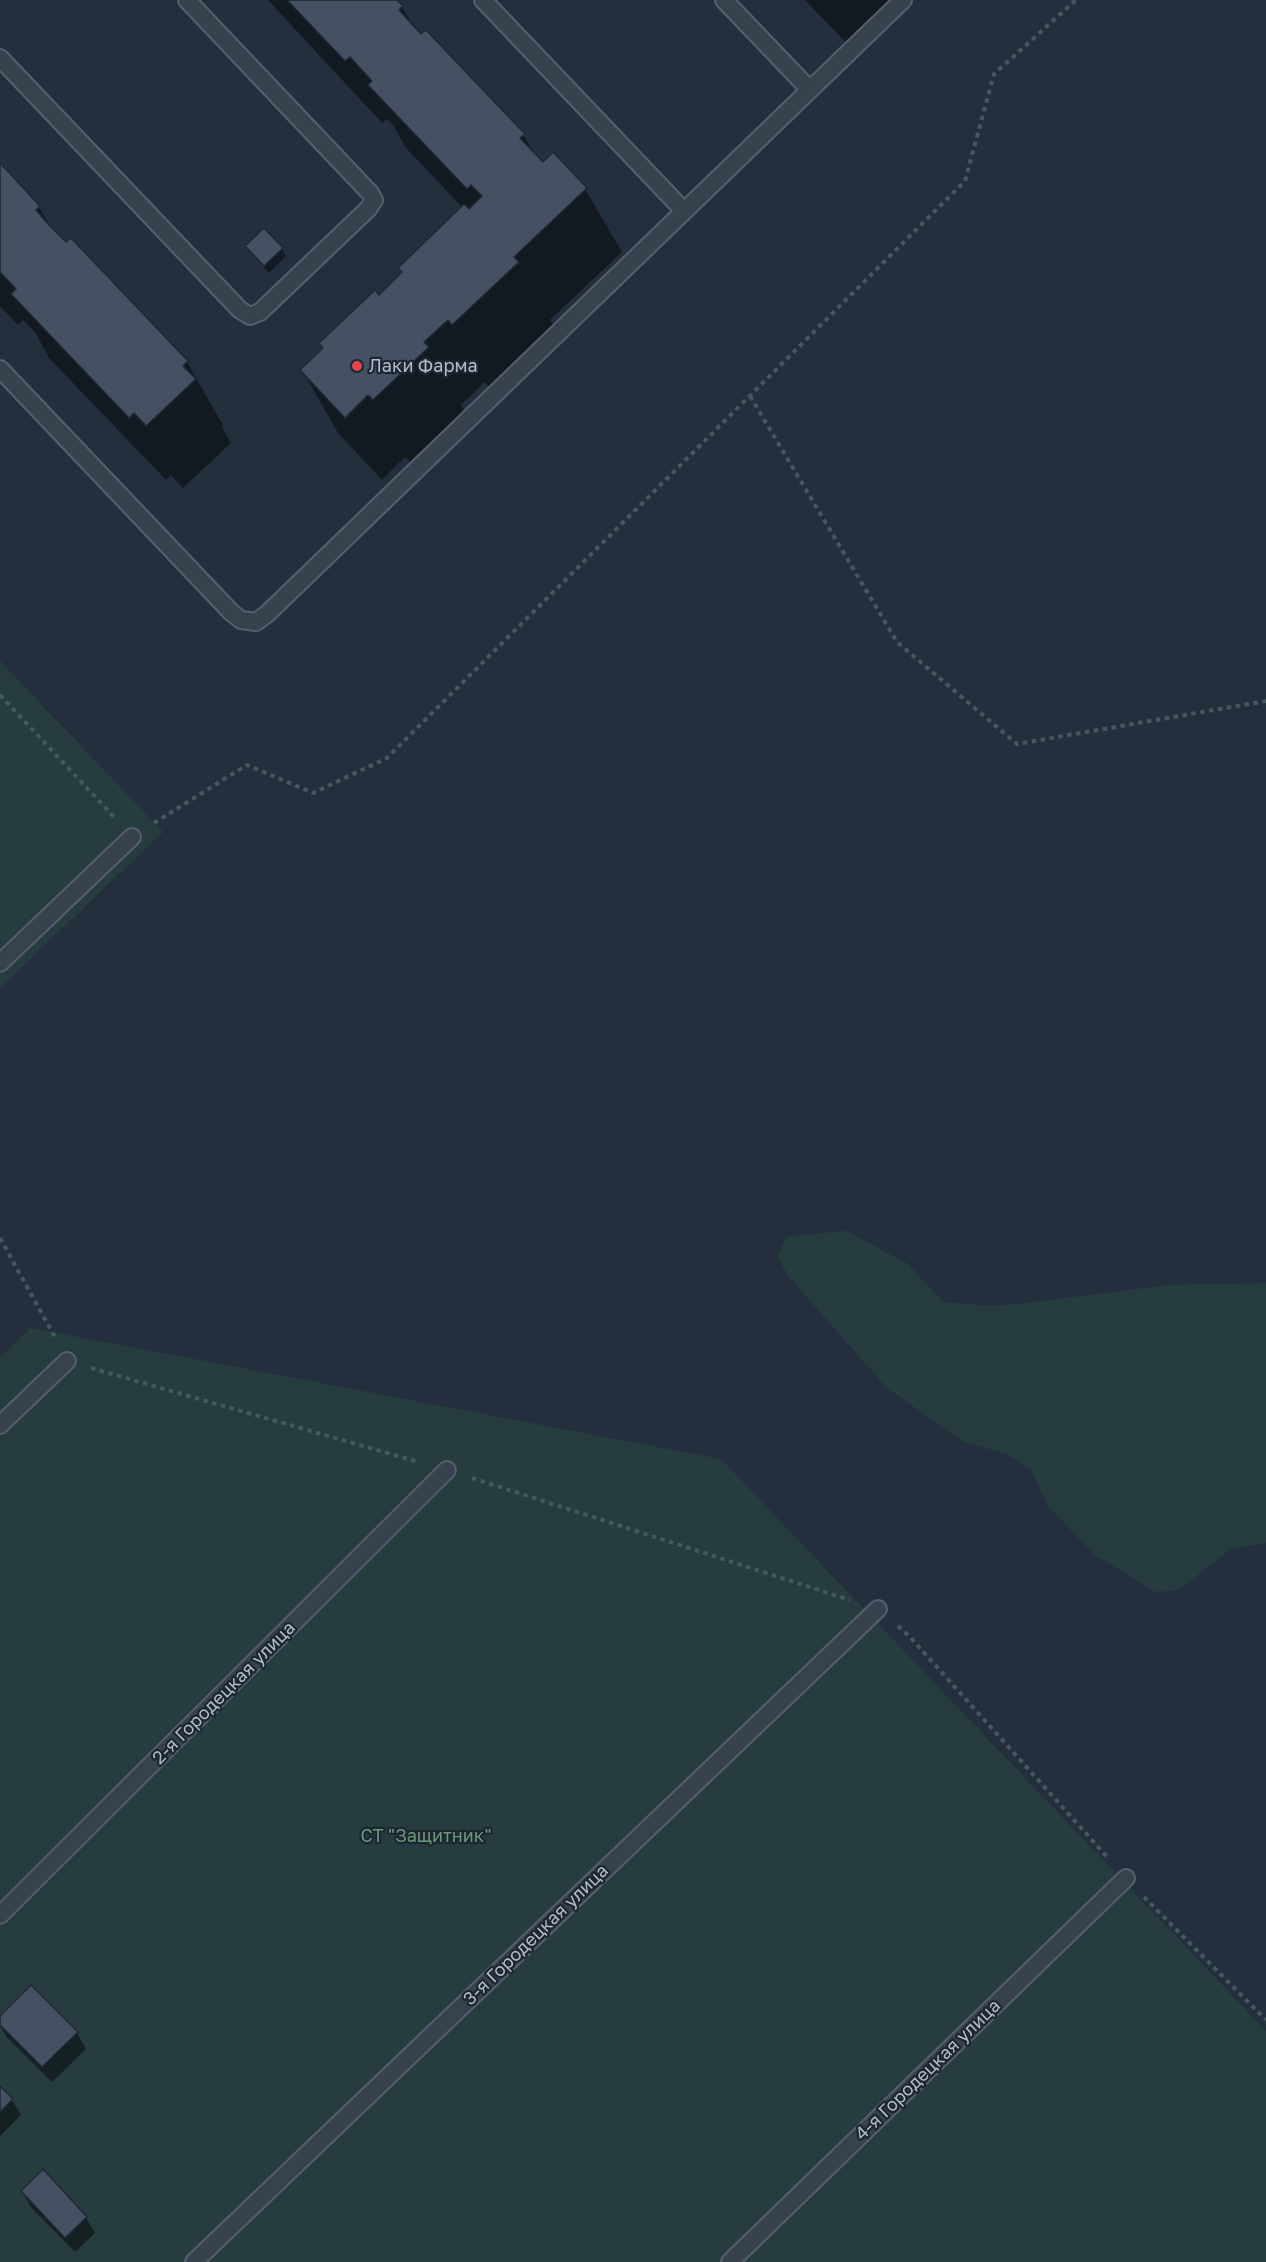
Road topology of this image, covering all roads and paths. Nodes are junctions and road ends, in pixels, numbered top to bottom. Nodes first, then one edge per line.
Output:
1 (187, 0) edge
2 (483, 0) edge
3 (724, 0) edge
4 (903, 0) edge
5 (1076, 0) edge
6 (0, 58) edge
7 (810, 90) junction
8 (684, 211) junction
9 (0, 369) edge
10 (750, 396) junction
11 (0, 695) edge
12 (1266, 701) edge
13 (132, 837) junction
14 (0, 963) edge
15 (0, 1238) edge
16 (67, 1360) junction
17 (0, 1425) edge
18 (447, 1470) junction
19 (878, 1609) junction
20 (1126, 1878) junction
21 (0, 1915) edge
22 (1266, 2020) edge
23 (194, 2262) edge
24 (730, 2262) edge

1 - 6 lane
2 - 8 lane
3 - 7 lane
4 - 7 lane
5 - 10 path
7 - 8 lane
8 - 9 lane
10 - 12 path
10 - 13 path
11 - 13 path
13 - 14 lane
15 - 16 path
16 - 17 lane
16 - 18 path
18 - 19 path
18 - 21 lane, 2-я Городецкая улица
19 - 20 path
19 - 23 lane, 3-я Городецкая улица
20 - 22 path
20 - 24 lane, 4-я Городецкая улица

